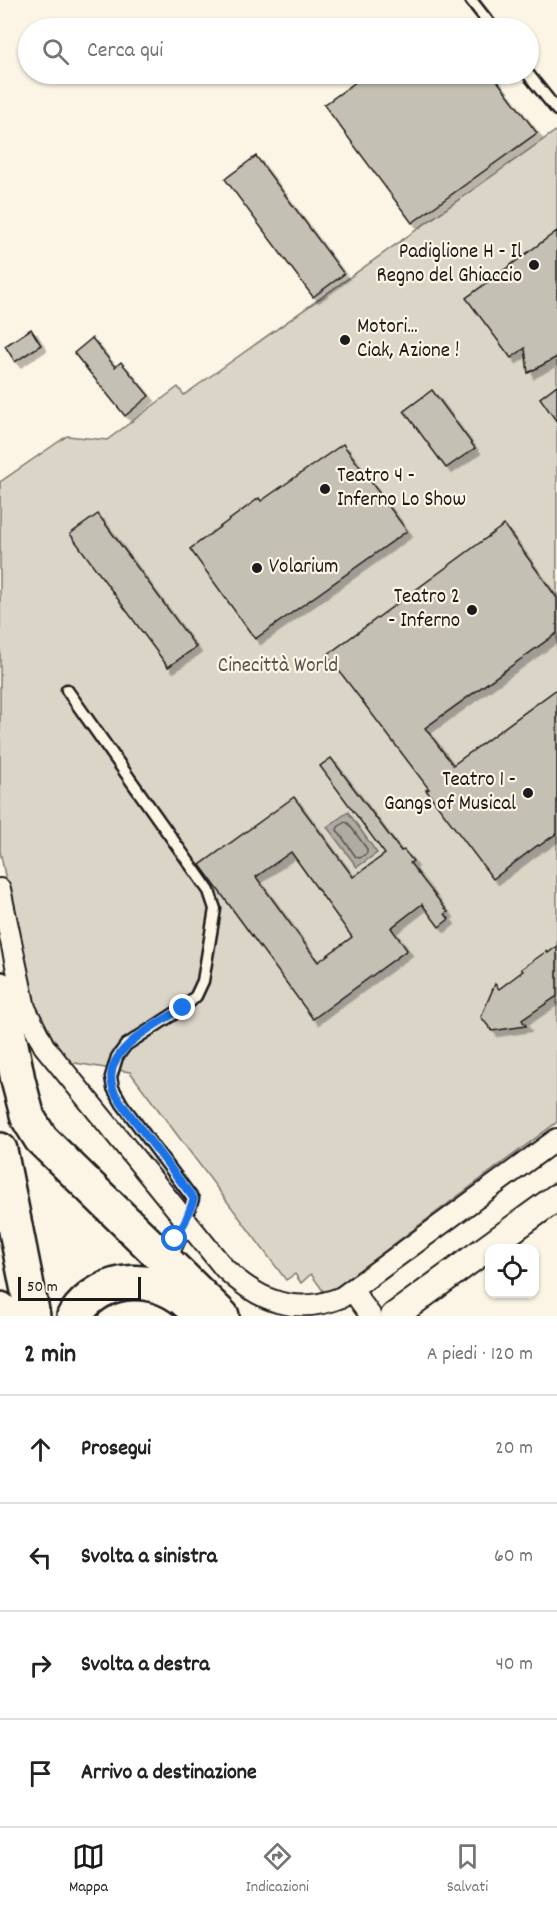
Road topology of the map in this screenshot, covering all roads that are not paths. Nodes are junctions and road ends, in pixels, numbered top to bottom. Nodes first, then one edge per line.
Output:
1 (471, 0) edge
2 (485, 18) edge
3 (536, 84) edge
4 (557, 110) edge
5 (67, 690) dead end
6 (0, 889) edge
7 (0, 989) edge
8 (557, 1139) edge
9 (0, 1150) edge
10 (557, 1197) edge
11 (185, 1222) junction
12 (165, 1261) junction
13 (352, 1290) junction
14 (0, 1308) edge
15 (2, 1316) edge
16 (33, 1316) edge
17 (74, 1316) edge
18 (200, 1316) edge
19 (222, 1316) edge
20 (371, 1316) edge
21 (394, 1316) edge

1 - 2 lane
3 - 4 lane
5 - 11 lane
6 - 11 street
7 - 12 highway
8 - 13 street
9 - 16 highway
10 - 21 street
11 - 12 street
11 - 13 street
12 - 19 highway
13 - 20 street
14 - 15 highway
17 - 18 highway

